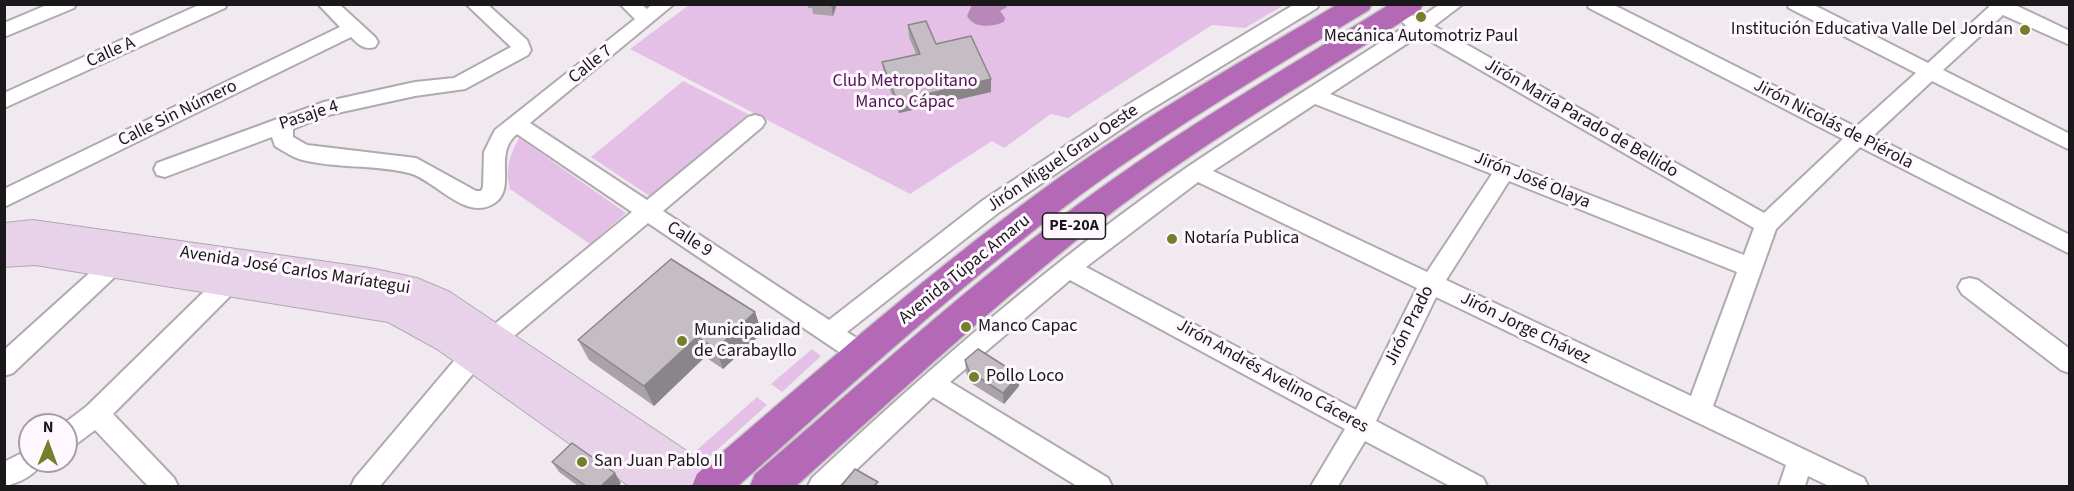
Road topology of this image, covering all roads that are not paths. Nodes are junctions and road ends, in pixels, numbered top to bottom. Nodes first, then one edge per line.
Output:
1 (67, 4) edge
2 (218, 4) edge
3 (327, 4) edge
4 (476, 4) edge
5 (629, 4) edge
6 (665, 4) edge
7 (1310, 4) edge
8 (1359, 4) edge
9 (1454, 4) edge
10 (1596, 4) edge
11 (1796, 4) edge
12 (2001, 5) edge
13 (1409, 14) edge
14 (646, 18) junction
15 (4, 31) edge
16 (2070, 39) edge
17 (1257, 51) junction
18 (1929, 72) junction
19 (1303, 87) junction
20 (4, 101) edge
21 (515, 123) junction
22 (755, 123) dead end
23 (283, 124) junction
24 (1857, 137) junction
25 (2070, 143) edge
26 (165, 169) dead end
27 (1505, 171) junction
28 (1196, 172) junction
29 (4, 199) edge
30 (647, 213) junction
31 (1766, 225) junction
32 (4, 235) edge
33 (2070, 245) edge
34 (4, 255) edge
35 (114, 265) junction
36 (1749, 267) junction
37 (1068, 268) junction
38 (228, 283) junction
39 (1431, 284) junction
40 (1970, 287) dead end
41 (830, 332) junction
42 (484, 347) junction
43 (863, 355) junction
44 (2070, 363) edge
45 (4, 366) edge
46 (932, 383) junction
47 (1698, 412) junction
48 (96, 414) junction
49 (1361, 425) junction
50 (78, 428) edge
51 (1800, 461) junction
52 (18, 468) edge
53 (4, 476) edge
54 (659, 480) edge
55 (165, 486) edge
56 (364, 486) edge
57 (710, 486) edge
58 (769, 486) edge
59 (821, 486) edge
60 (1099, 486) edge
61 (1324, 486) edge
62 (1474, 486) edge
63 (1792, 486) edge
64 (1855, 486) edge

1 - 15 street
2 - 20 street, Calle A
3 - 29 street, Calle Sin Número
4 - 23 street, Pasaje 4
5 - 14 street
6 - 14 street, Calle 7
7 - 17 street, Jirón Miguel Grau Oeste
8 - 17 highway, Avenida Túpac Amaru / PE-20A
9 - 13 street, Avenida Túpac Amaru
10 - 24 street, Jirón Nicolás de Piérola
11 - 18 street
12 - 16 street
12 - 18 street
13 - 19 highway, Avenida Túpac Amaru / PE-20A
13 - 31 street, Jirón María Parado de Bellido
14 - 21 street, Calle 7
17 - 19 highway
17 - 41 street, Jirón Miguel Grau Oeste
17 - 43 highway, Avenida Túpac Amaru / PE-20A
18 - 24 street
18 - 25 street
19 - 27 street, Jirón José Olaya
19 - 28 street, Avenida Túpac Amaru
19 - 58 highway, Avenida Túpac Amaru / PE-20A
21 - 23 street, Calle 7
21 - 30 street, Calle 9
22 - 30 street
23 - 26 street, Pasaje 4
24 - 31 street
24 - 33 street, Jirón Nicolás de Piérola
27 - 36 street, Jirón José Olaya
27 - 39 street, Jirón Prado
28 - 37 street, Avenida Túpac Amaru
28 - 39 street, Jirón Jorge Chávez
30 - 41 street, Calle 9
30 - 42 street
31 - 36 street
32 - 42 street, Avenida José Carlos Maríategui
34 - 35 street, Avenida José Carlos Maríategui
35 - 38 street, Avenida José Carlos Maríategui
35 - 45 street
36 - 47 street
37 - 46 street, Avenida Túpac Amaru
37 - 49 street, Jirón Andrés Avelino Cáceres
38 - 42 street, Avenida José Carlos Maríategui
38 - 48 street
39 - 47 street, Jirón Jorge Chávez
39 - 49 street, Jirón Prado
40 - 44 street
41 - 43 street, Calle 9
42 - 54 street, Avenida José Carlos Maríategui
42 - 56 street
43 - 57 highway, Avenida Túpac Amaru / PE-20A
46 - 59 street, Avenida Túpac Amaru
46 - 60 street
47 - 51 street, Jirón Jorge Chávez
48 - 50 street
48 - 55 street
49 - 61 street, Jirón Prado
49 - 62 street, Jirón Andrés Avelino Cáceres
51 - 63 street
51 - 64 street, Jirón Jorge Chávez
52 - 53 street
54 - 57 street, Avenida José Carlos Maríategui

